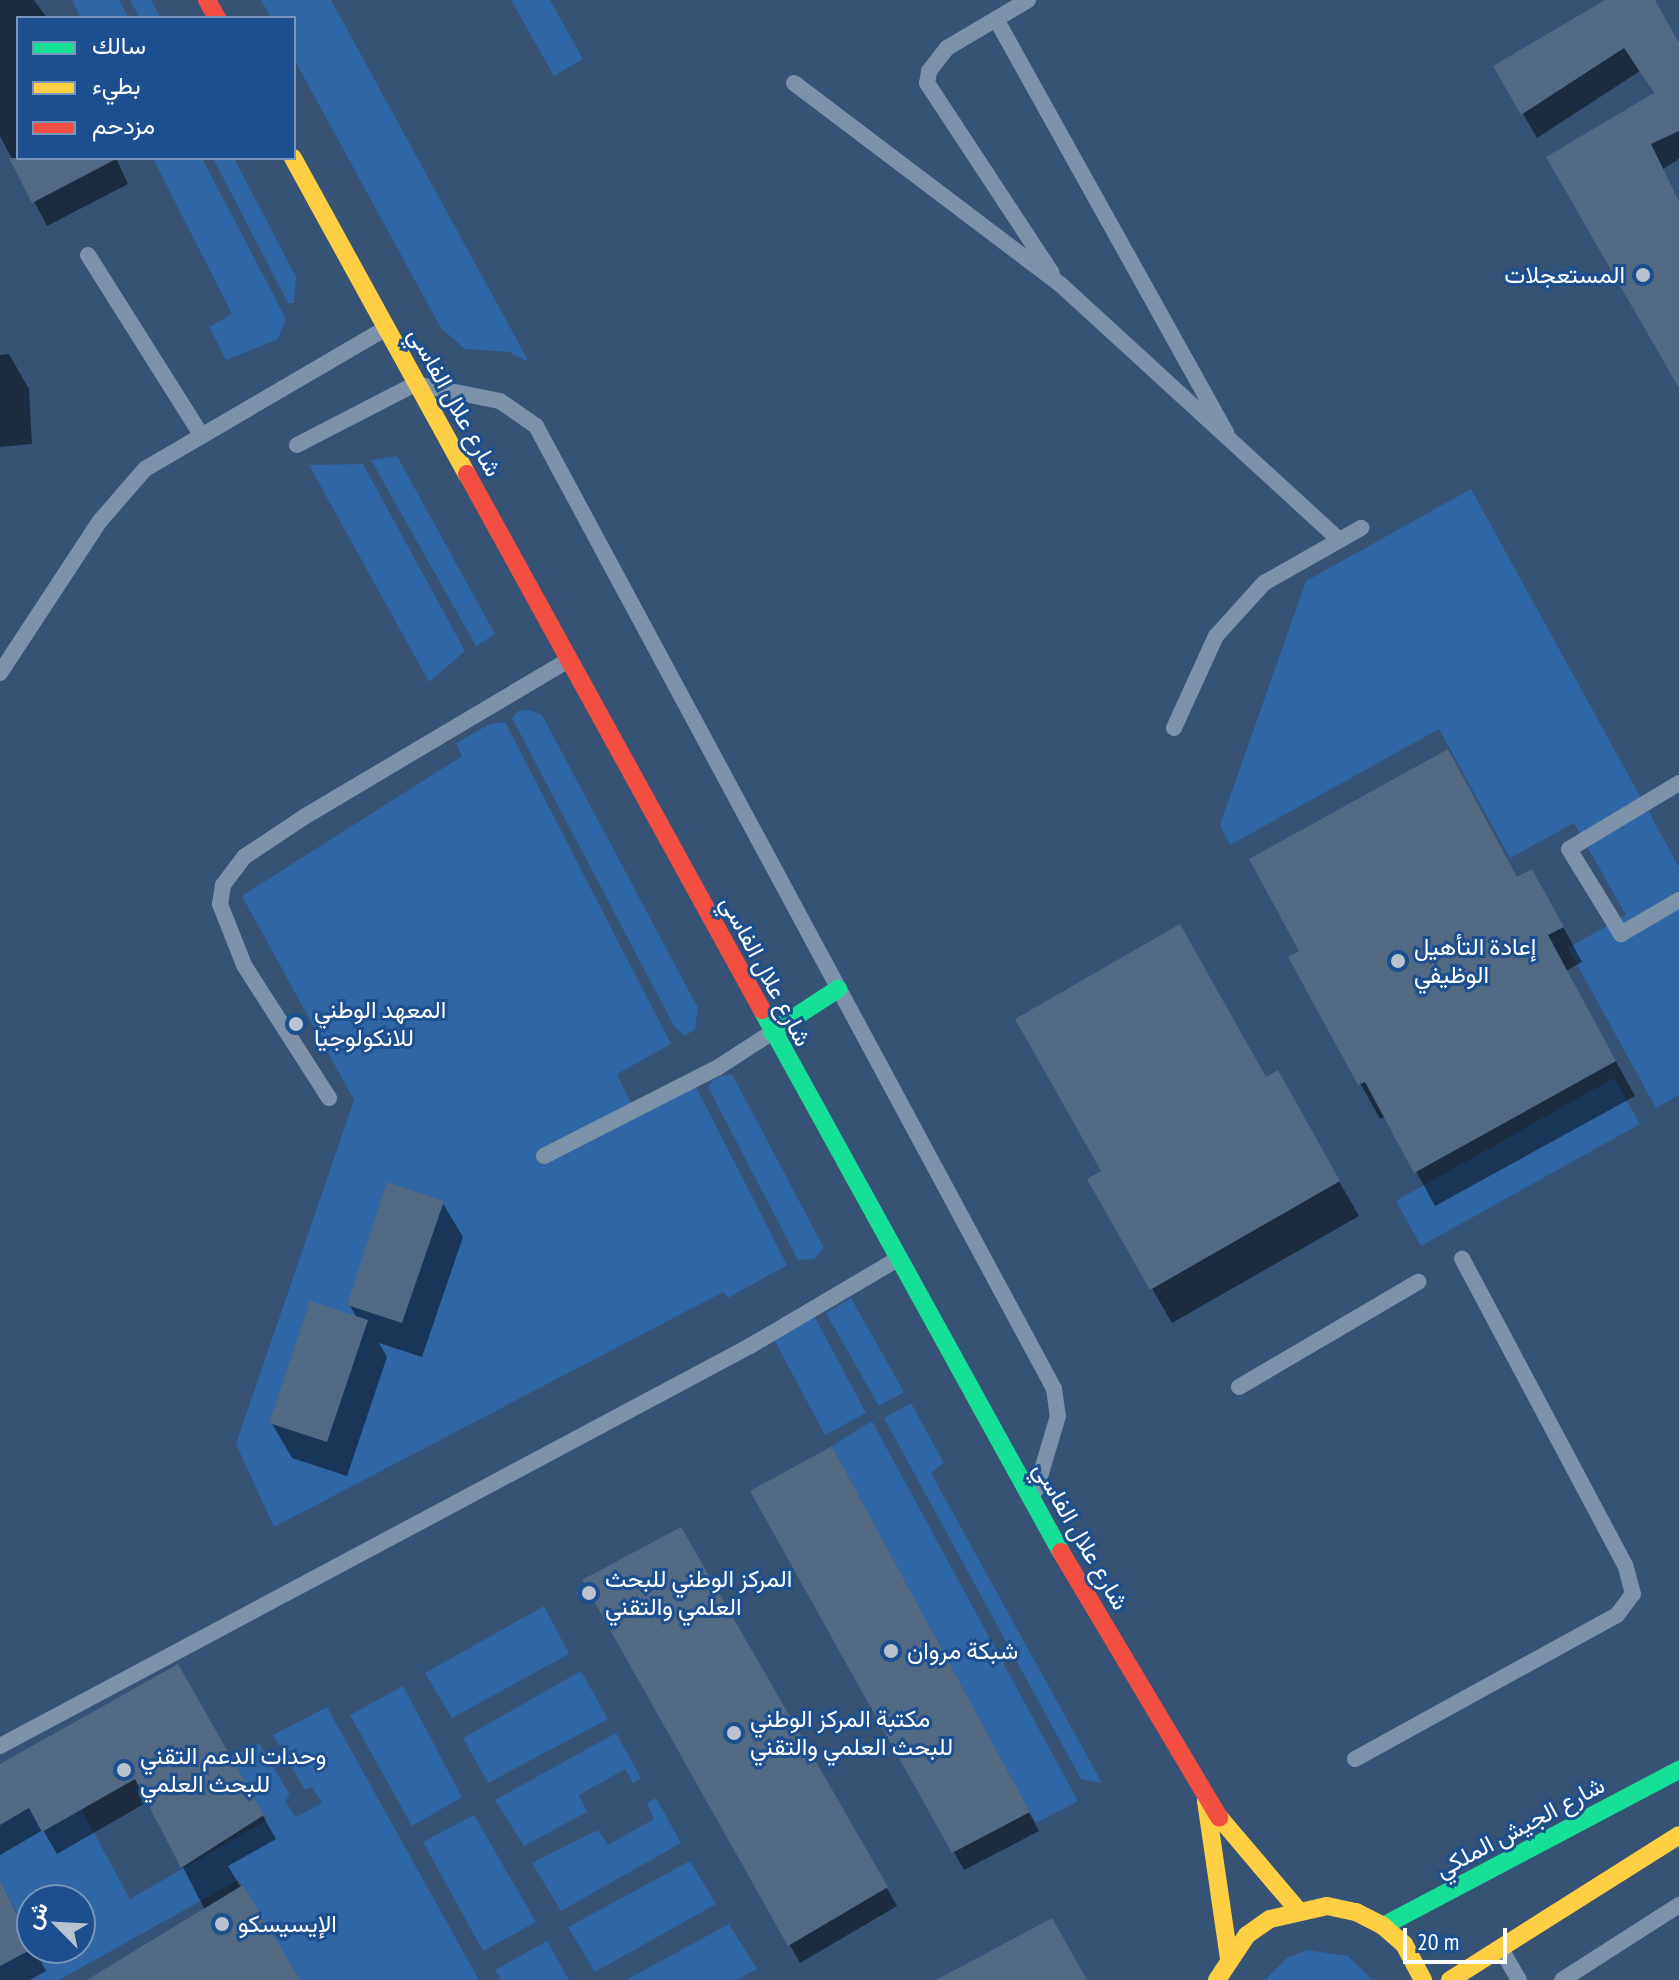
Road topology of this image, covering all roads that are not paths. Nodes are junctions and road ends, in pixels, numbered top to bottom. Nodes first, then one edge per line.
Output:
1 (1028, 0) edge
2 (996, 19) junction
3 (794, 83) dead end
4 (294, 160) edge
5 (88, 255) dead end
6 (1060, 284) junction
7 (386, 328) junction
8 (415, 384) junction
9 (200, 433) junction
10 (1232, 444) junction
11 (297, 445) dead end
12 (1361, 528) dead end
13 (1339, 540) junction
14 (572, 658) junction
15 (0, 673) edge
16 (1174, 728) dead end
17 (1679, 783) edge
18 (1679, 900) edge
19 (838, 989) junction
20 (772, 1032) junction
21 (329, 1098) dead end
22 (544, 1156) dead end
23 (1462, 1259) dead end
24 (896, 1260) junction
25 (1418, 1282) dead end
26 (1239, 1387) dead end
27 (1032, 1501) junction
28 (0, 1746) edge
29 (1355, 1759) dead end
30 (1679, 1770) edge
31 (1206, 1801) junction
32 (1679, 1835) edge
33 (1679, 1905) edge
34 (1297, 1909) junction
35 (1383, 1926) junction
36 (1500, 1948) junction
37 (1229, 1958) junction
38 (1217, 1980) edge
39 (1423, 1980) edge
40 (1450, 1980) edge
41 (1519, 1980) edge
42 (1562, 1980) edge

1 - 2 lane
2 - 6 lane
2 - 10 lane
3 - 6 lane
4 - 7 street, شارع علال الفاسي
5 - 9 lane
6 - 10 lane
7 - 8 street, شارع علال الفاسي
7 - 9 lane
8 - 11 lane
8 - 14 street, شارع علال الفاسي
8 - 19 lane
9 - 15 lane
10 - 13 lane
12 - 13 lane
13 - 16 lane
14 - 20 street, شارع علال الفاسي
14 - 21 lane
17 - 18 lane
19 - 20 street
19 - 27 lane
20 - 22 lane
20 - 24 street, شارع علال الفاسي
23 - 29 lane
24 - 27 street, شارع علال الفاسي
24 - 28 lane
25 - 26 lane
27 - 31 street, شارع علال الفاسي
30 - 35 street, شارع الجيش الملكي
31 - 34 street, شارع علال الفاسي
31 - 37 street, شارع علال الفاسي
32 - 36 street
33 - 42 lane
34 - 35 street
34 - 37 street
35 - 39 street
36 - 40 street
36 - 41 lane
37 - 38 street

